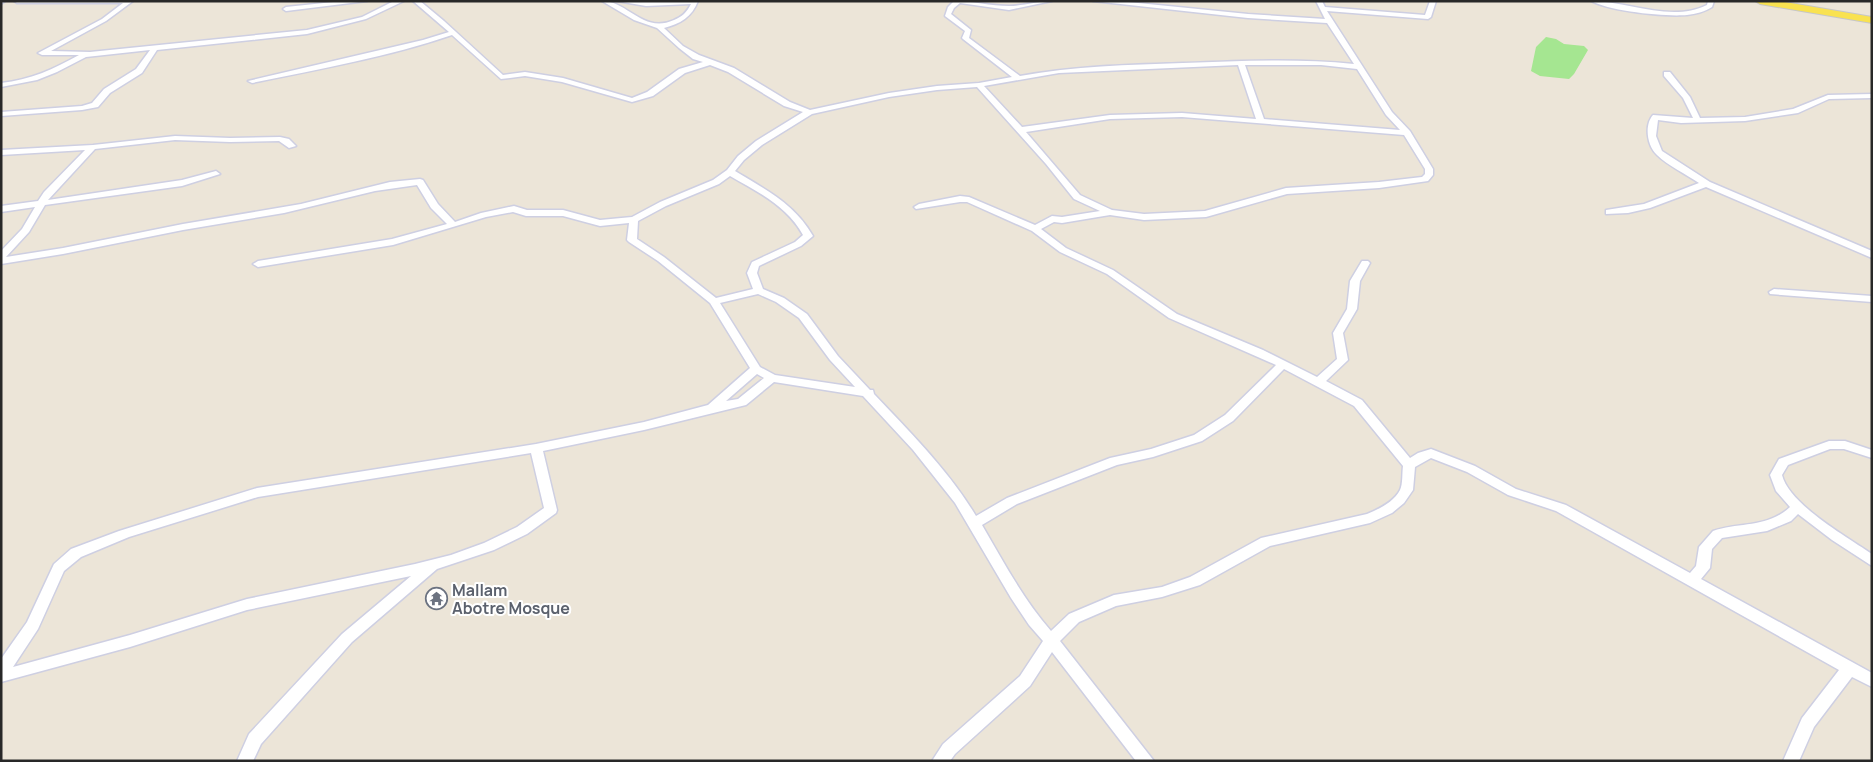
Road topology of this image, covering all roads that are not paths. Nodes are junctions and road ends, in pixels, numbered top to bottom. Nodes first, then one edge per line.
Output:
1 (17, 1) edge
2 (130, 1) edge
3 (364, 1) edge
4 (401, 1) edge
5 (416, 1) edge
6 (605, 1) edge
7 (620, 1) edge
8 (1049, 1) edge
9 (1096, 1) edge
10 (1319, 1) edge
11 (1433, 1) edge
12 (1594, 1) edge
13 (1711, 1) edge
14 (1760, 1) edge
15 (695, 2) edge
16 (958, 2) edge
17 (1778, 3) edge
18 (286, 9) dead end
19 (1323, 9) junction
20 (1872, 20) edge
21 (1329, 21) junction
22 (659, 27) junction
23 (454, 32) junction
24 (154, 49) junction
25 (84, 55) junction
26 (710, 62) junction
27 (1241, 63) junction
28 (1359, 66) junction
29 (1667, 74) dead end
30 (1018, 78) junction
31 (252, 81) dead end
32 (1, 85) edge
33 (979, 86) junction
34 (1872, 96) edge
35 (809, 112) junction
36 (1, 114) edge
37 (1698, 121) junction
38 (1261, 122) junction
39 (1020, 130) junction
40 (1407, 133) junction
41 (292, 146) dead end
42 (93, 147) junction
43 (1, 153) edge
44 (730, 172) junction
45 (216, 174) dead end
46 (1707, 184) junction
47 (43, 203) junction
48 (920, 207) dead end
49 (1, 209) edge
50 (1110, 212) junction
51 (1609, 212) dead end
52 (634, 220) junction
53 (454, 225) junction
54 (1035, 229) junction
55 (1872, 255) edge
56 (1, 257) edge
57 (1, 261) edge
58 (1365, 263) dead end
59 (258, 264) dead end
60 (760, 291) junction
61 (1774, 292) dead end
62 (1872, 299) edge
63 (714, 301) junction
64 (1282, 365) junction
65 (756, 370) junction
66 (772, 378) junction
67 (1318, 382) junction
68 (869, 393) junction
69 (712, 408) junction
70 (536, 448) junction
71 (1872, 454) edge
72 (1409, 465) junction
73 (1798, 506) junction
74 (973, 524) junction
75 (1872, 561) edge
76 (432, 566) junction
77 (1692, 581) junction
78 (1052, 640) junction
79 (1, 668) edge
80 (1849, 669) junction
81 (1, 676) edge
82 (1870, 680) edge
83 (245, 761) edge
84 (940, 761) edge
85 (1146, 761) edge
86 (1790, 761) edge

1 - 2 street
2 - 25 street
3 - 18 street
4 - 24 street
5 - 23 street
6 - 22 street
7 - 15 street
8 - 16 street
9 - 21 street
10 - 19 street
11 - 19 street
12 - 13 street
14 - 17 main road
15 - 22 street
16 - 30 street
17 - 20 main road
19 - 21 street
21 - 28 street
22 - 26 street
23 - 26 street
23 - 31 street
24 - 25 street
24 - 36 street
25 - 32 street
26 - 35 street
27 - 28 street
27 - 30 street
27 - 38 street
28 - 40 street
29 - 37 street
30 - 33 street
33 - 35 street
33 - 39 street
34 - 37 street
35 - 44 street
37 - 46 street
38 - 39 street
38 - 40 street
39 - 50 street
40 - 50 street
41 - 42 street
42 - 43 street
42 - 47 street
44 - 52 street
44 - 60 street
45 - 47 street
46 - 51 street
46 - 55 street
47 - 49 street
47 - 56 street
48 - 54 street
50 - 54 street
52 - 53 street
52 - 63 street
53 - 57 street
53 - 59 street
54 - 64 street
58 - 67 street
60 - 63 street
60 - 68 street
61 - 62 street
63 - 65 street
64 - 67 street
64 - 74 street
65 - 66 street
65 - 69 street
66 - 68 street
66 - 69 street
67 - 72 street
68 - 74 street
69 - 70 street
70 - 76 street
70 - 79 street
71 - 73 street
72 - 77 street
72 - 78 street
73 - 75 street
73 - 77 street
74 - 78 street
76 - 81 street
76 - 83 street
77 - 80 street
78 - 84 street
78 - 85 street
80 - 82 street
80 - 86 street

